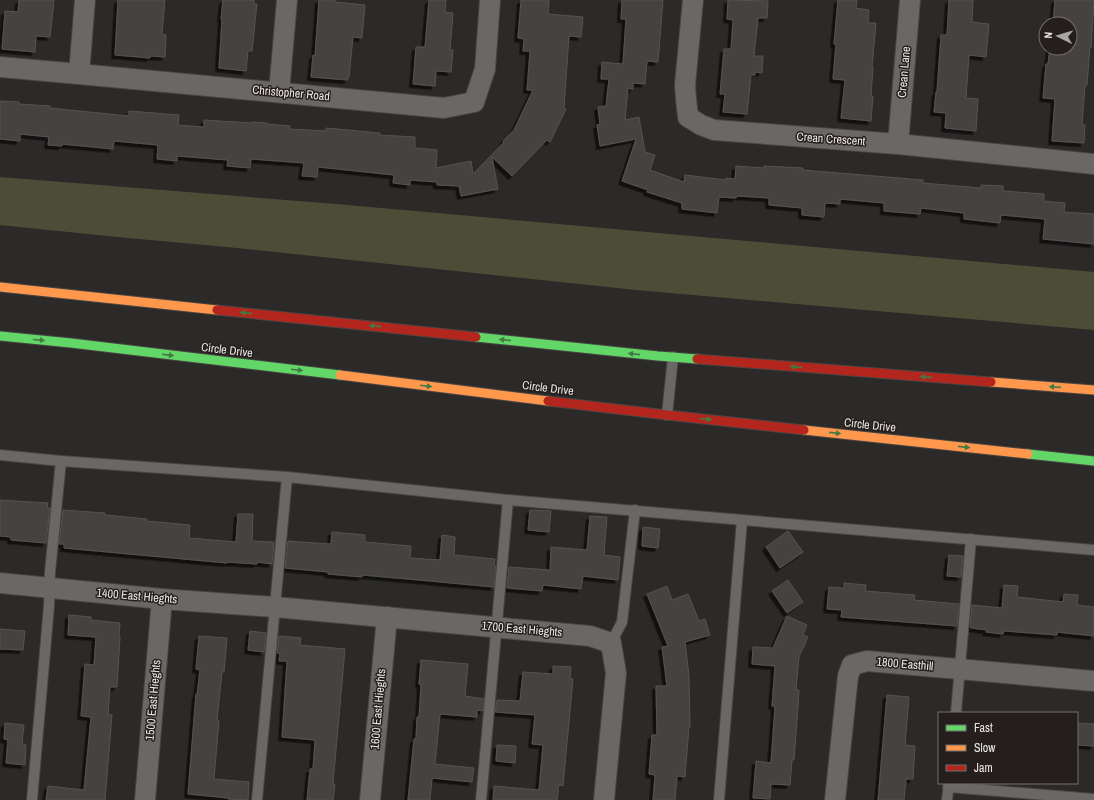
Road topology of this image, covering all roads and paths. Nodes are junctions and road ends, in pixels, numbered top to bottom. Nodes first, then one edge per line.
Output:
1 (85, 0) edge
2 (287, 0) edge
3 (490, 0) edge
4 (693, 0) edge
5 (910, 0) edge
6 (0, 67) edge
7 (79, 74) junction
8 (279, 92) junction
9 (898, 144) junction
10 (1094, 164) edge
11 (0, 287) edge
12 (0, 336) edge
13 (673, 357) junction
14 (1094, 390) edge
15 (667, 415) junction
16 (0, 455) edge
17 (61, 461) junction
18 (1094, 461) edge
19 (287, 477) junction
20 (508, 500) junction
21 (635, 510) junction
22 (742, 520) junction
23 (971, 539) junction
24 (1094, 550) edge
25 (0, 583) edge
26 (49, 588) junction
27 (162, 599) junction
28 (275, 607) junction
29 (386, 617) junction
30 (497, 627) junction
31 (611, 643) junction
32 (960, 669) junction
33 (1094, 681) edge
34 (956, 712) edge
35 (948, 785) edge
36 (1094, 799) edge
37 (32, 800) edge
38 (145, 800) edge
39 (257, 800) edge
40 (370, 800) edge
41 (481, 800) edge
42 (604, 800) edge
43 (719, 800) edge
44 (835, 800) edge
45 (947, 800) edge

1 - 7 street
2 - 8 street
3 - 8 street, Christopher Road
4 - 9 street, Crean Crescent
5 - 9 street, Crean Lane
6 - 7 street, Christopher Road
7 - 8 street, Christopher Road
9 - 10 street, Crean Crescent
13 -> 11 highway
12 -> 15 highway, Circle Drive
14 -> 13 highway
13 - 15 lane
15 -> 18 highway, Circle Drive
16 - 17 lane
17 - 19 lane
17 - 26 lane
19 - 20 lane
19 - 28 lane
20 - 21 lane
20 - 30 lane
21 - 22 lane
21 - 31 lane
22 - 23 lane
22 - 43 lane
23 - 24 lane
23 - 32 lane
25 - 26 street, 1400 East Hieghts
26 - 27 street, 1400 East Hieghts
26 - 37 lane
27 - 28 street, 1400 East Hieghts
27 - 38 street, 1500 East Hieghts
28 - 29 street, 1700 East Hieghts
28 - 39 lane
29 - 30 street, 1700 East Hieghts
29 - 40 street, 1600 East Hieghts
30 - 31 street, 1700 East Hieghts
30 - 41 lane
31 - 42 street
32 - 33 street, 1800 Easthill
32 - 34 lane
32 - 44 street, 1800 Easthill
35 - 36 lane
35 - 45 lane

